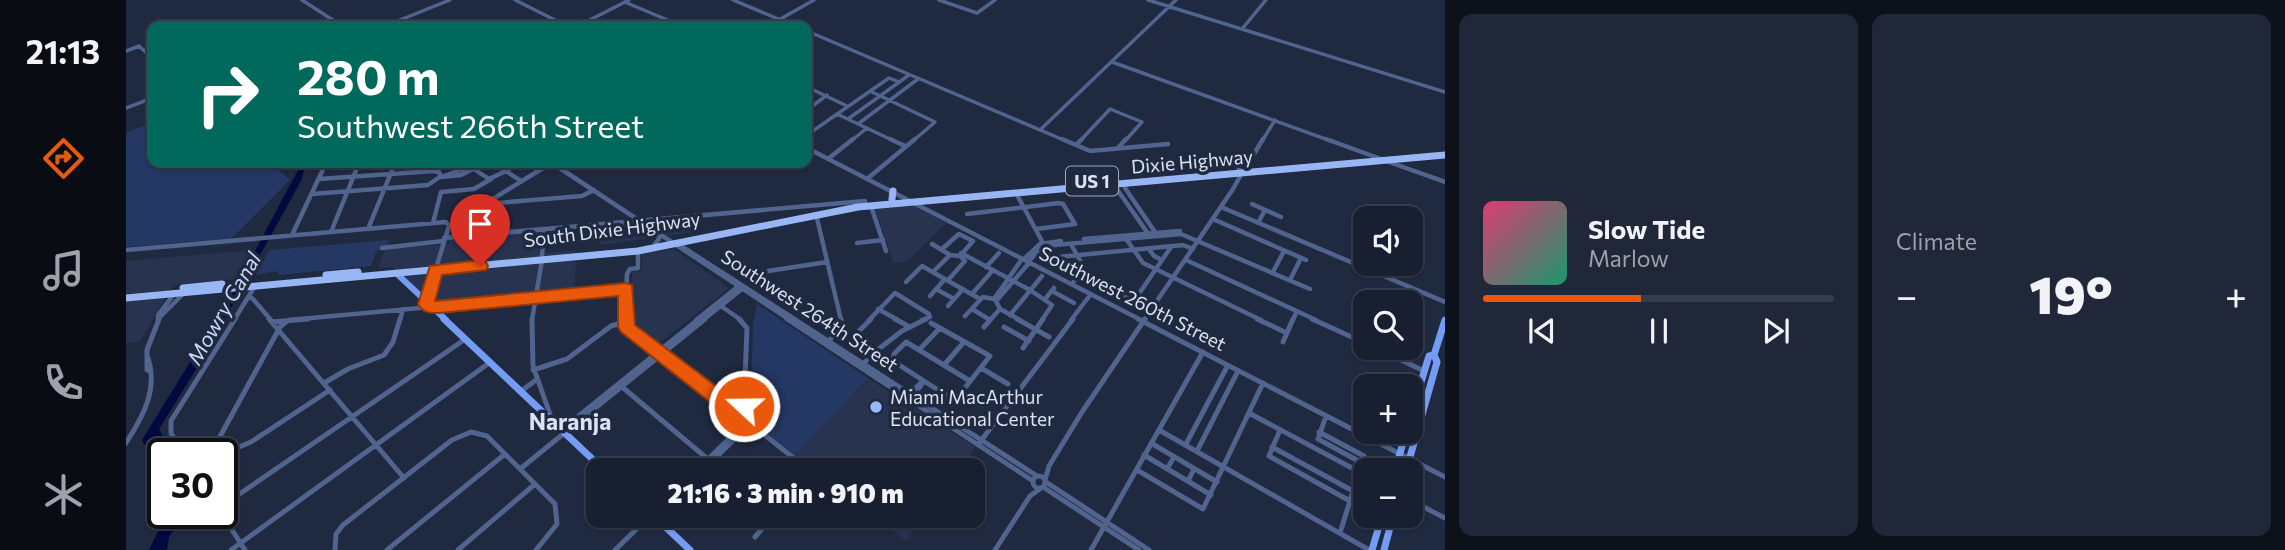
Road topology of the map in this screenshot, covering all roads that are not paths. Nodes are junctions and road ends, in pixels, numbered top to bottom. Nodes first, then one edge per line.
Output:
1 (302, 0) edge
2 (450, 0) edge
3 (515, 0) edge
4 (733, 0) edge
5 (814, 0) edge
6 (939, 0) edge
7 (995, 0) edge
8 (1148, 0) edge
9 (1176, 0) edge
10 (1266, 0) edge
11 (628, 1) edge
12 (1169, 6) junction
13 (780, 20) joint
14 (334, 21) edge
15 (398, 21) edge
16 (557, 21) edge
17 (588, 21) edge
18 (671, 21) edge
19 (1241, 29) junction
20 (812, 33) edge
21 (126, 51) edge
22 (147, 53) edge
23 (1112, 62) junction
24 (909, 75) junction
25 (919, 79) junction
26 (899, 82) junction
27 (812, 89) edge
28 (870, 91) junction
29 (1445, 92) edge
30 (828, 95) junction
31 (880, 96) junction
32 (147, 99) edge
33 (890, 100) junction
34 (812, 106) edge
35 (847, 106) junction
36 (126, 108) edge
37 (837, 114) junction
38 (848, 119) junction
39 (1275, 120) junction
40 (858, 124) junction
41 (812, 127) edge
42 (867, 128) junction
43 (816, 129) junction
44 (1040, 130) junction
45 (812, 132) edge
46 (1168, 144) dead end
47 (1076, 145) junction
48 (906, 147) junction
49 (1118, 148) junction
50 (812, 151) edge
51 (1444, 153) edge
52 (1254, 154) dead end
53 (1362, 154) junction
54 (1377, 157) junction
55 (828, 159) junction
56 (1385, 160) junction
57 (324, 168) edge
58 (358, 168) edge
59 (393, 168) edge
60 (434, 168) edge
61 (469, 168) edge
62 (502, 168) edge
63 (511, 168) edge
64 (543, 168) edge
65 (560, 168) edge
66 (474, 169) joint
67 (433, 171) junction
68 (506, 171) junction
69 (1241, 171) junction
70 (390, 174) junction
71 (354, 177) junction
72 (441, 177) junction
73 (867, 178) junction
74 (319, 179) junction
75 (491, 179) junction
76 (521, 181) junction
77 (1445, 182) edge
78 (1126, 183) junction
79 (1113, 184) junction
80 (383, 189) junction
81 (594, 190) junction
82 (348, 191) junction
83 (1016, 193) junction
84 (312, 194) junction
85 (892, 195) junction
86 (496, 196) junction
87 (909, 200) junction
88 (930, 200) junction
89 (500, 203) junction
90 (868, 203) junction
91 (483, 204) junction
92 (1252, 204) dead end
93 (1024, 207) junction
94 (1221, 207) junction
95 (811, 209) junction
96 (928, 210) junction
97 (1265, 210) junction
98 (967, 214) dead end
99 (1281, 216) dead end
100 (1213, 219) junction
101 (640, 220) junction
102 (433, 223) junction
103 (1258, 223) junction
104 (449, 226) junction
105 (368, 229) junction
106 (544, 229) junction
107 (1036, 229) junction
108 (331, 232) junction
109 (657, 232) junction
110 (1156, 234) junction
111 (292, 235) junction
112 (1148, 235) junction
113 (1125, 237) junction
114 (444, 239) junction
115 (1200, 239) junction
116 (883, 240) junction
117 (857, 243) dead end
118 (1043, 243) junction
119 (655, 244) junction
120 (675, 244) junction
121 (932, 244) dead end
122 (1071, 244) junction
123 (1172, 246) junction
124 (382, 247) dead end
125 (1148, 248) junction
126 (942, 249) junction
127 (1193, 249) junction
128 (126, 250) edge
129 (1133, 250) junction
130 (638, 251) junction
131 (887, 251) dead end
132 (1284, 251) junction
133 (1037, 252) junction
134 (999, 253) dead end
135 (950, 255) junction
136 (961, 255) junction
137 (1077, 255) junction
138 (1062, 257) junction
139 (542, 258) junction
140 (1048, 258) junction
141 (1162, 260) junction
142 (1186, 260) junction
143 (1026, 261) junction
144 (827, 262) junction
145 (436, 267) junction
146 (986, 267) junction
147 (1067, 267) junction
148 (385, 269) junction
149 (1156, 269) junction
150 (993, 270) junction
151 (768, 271) dead end
152 (933, 272) junction
153 (1273, 272) junction
154 (396, 274) junction
155 (1080, 274) junction
156 (307, 276) junction
157 (1042, 276) dead end
158 (1174, 278) junction
159 (342, 279) junction
160 (947, 280) junction
161 (1011, 280) junction
162 (1290, 280) junction
163 (905, 282) dead end
164 (231, 285) junction
165 (249, 285) junction
166 (269, 285) junction
167 (1072, 285) junction
168 (741, 287) junction
169 (626, 289) junction
170 (936, 289) junction
171 (963, 289) junction
172 (1310, 289) dead end
173 (185, 290) junction
174 (1030, 290) junction
175 (174, 294) junction
176 (972, 294) junction
177 (1091, 294) junction
178 (126, 296) edge
179 (930, 296) dead end
180 (248, 297) junction
181 (537, 298) junction
182 (162, 299) junction
183 (954, 299) junction
184 (980, 299) junction
185 (1045, 299) junction
186 (995, 300) junction
187 (1134, 301) junction
188 (1445, 302) edge
189 (1074, 303) dead end
190 (428, 306) junction
191 (721, 306) junction
192 (948, 306) dead end
193 (403, 309) junction
194 (878, 309) junction
195 (971, 309) junction
196 (1000, 309) junction
197 (1152, 310) junction
198 (1296, 312) junction
199 (1010, 315) junction
200 (965, 316) dead end
201 (160, 317) junction
202 (289, 320) junction
203 (931, 320) junction
204 (990, 320) junction
205 (1445, 320) edge
206 (1144, 321) junction
207 (272, 322) junction
208 (625, 322) junction
209 (908, 326) junction
210 (984, 327) dead end
211 (1004, 327) dead end
212 (940, 328) junction
213 (1036, 330) junction
214 (279, 331) junction
215 (1287, 333) junction
216 (1049, 337) dead end
217 (1353, 338) edge
218 (464, 340) junction
219 (1028, 341) junction
220 (964, 342) junction
221 (1283, 342) dead end
222 (827, 343) junction
223 (1023, 348) dead end
224 (919, 350) junction
225 (877, 351) junction
226 (659, 352) junction
227 (1203, 352) junction
228 (1434, 355) junction
229 (1401, 360) edge
230 (489, 363) junction
231 (864, 365) junction
232 (944, 365) junction
233 (1228, 365) junction
234 (981, 368) junction
235 (533, 370) junction
236 (1238, 371) junction
237 (1424, 371) junction
238 (1423, 374) edge
239 (536, 380) junction
240 (924, 381) junction
241 (971, 381) junction
242 (324, 383) junction
243 (1263, 383) junction
244 (1008, 384) dead end
245 (620, 385) junction
246 (330, 390) junction
247 (520, 392) junction
248 (911, 395) junction
249 (736, 410) junction
250 (1249, 414) junction
251 (1326, 416) junction
252 (352, 417) junction
253 (748, 422) junction
254 (554, 424) junction
255 (1160, 430) junction
256 (1280, 430) junction
257 (564, 432) junction
258 (176, 438) edge
259 (219, 438) edge
260 (979, 442) junction
261 (126, 443) edge
262 (1151, 443) junction
263 (1186, 444) junction
264 (1403, 444) edge
265 (375, 445) junction
266 (238, 447) edge
267 (1197, 451) junction
268 (505, 454) junction
269 (1400, 454) junction
270 (1144, 455) junction
271 (1174, 457) junction
272 (591, 458) edge
273 (705, 458) edge
274 (712, 458) edge
275 (794, 458) edge
276 (1364, 458) edge
277 (1399, 458) edge
278 (1409, 458) joint
279 (1423, 465) edge
280 (1224, 467) junction
281 (520, 469) junction
282 (1167, 469) junction
283 (1194, 469) junction
284 (1353, 469) edge
285 (1137, 470) junction
286 (1445, 477) edge
287 (404, 478) junction
288 (1188, 481) junction
289 (1040, 482) junction
290 (1217, 482) junction
291 (535, 484) junction
292 (238, 495) edge
293 (1211, 495) junction
294 (1423, 507) edge
295 (1445, 518) edge
296 (1105, 525) junction
297 (639, 528) edge
298 (665, 528) edge
299 (763, 528) edge
300 (1378, 528) edge
301 (1390, 528) edge
302 (231, 529) edge
303 (1340, 533) junction
304 (755, 537) dead end
305 (240, 543) junction
306 (231, 550) edge
307 (245, 550) edge
308 (335, 550) edge
309 (387, 550) edge
310 (458, 550) edge
311 (536, 550) edge
312 (615, 550) edge
313 (690, 550) edge
314 (995, 550) edge
315 (1091, 550) edge
316 (1139, 550) edge
317 (1149, 550) edge
318 (1370, 550) edge
319 (1384, 550) edge

1 - 14 street
2 - 15 street
3 - 16 street
4 - 13 street
5 - 13 street
6 - 7 street
8 - 12 street
9 - 12 street
10 - 19 street
11 - 17 street
11 - 18 street
12 - 19 street
12 - 23 street
19 - 29 street
20 - 24 street
21 - 22 street
23 - 39 street
23 - 44 street
24 - 25 street
24 - 26 street
25 - 33 street
25 - 44 street
26 - 28 street
26 - 31 street
27 - 30 street
28 - 31 street
28 - 35 street
30 - 34 street
30 - 35 street
31 - 33 street
31 - 38 street
32 - 36 street
33 - 40 street
33 - 48 street
35 - 37 street
37 - 38 street
37 - 43 street
38 - 40 street
39 - 52 street
39 - 53 street
40 - 42 street
41 - 43 street
42 - 48 street
42 - 55 street
43 - 45 street
44 - 47 street
46 - 49 street
47 - 49 street
47 - 49 street
48 - 73 street
50 - 55 street
51 - 54 highway, Dixie Highway / US 1
51 - 56 highway, Dixie Highway / US 1
53 - 54 highway, Dixie Highway / US 1
53 - 69 highway, Dixie Highway / US 1
54 - 56 street
55 - 73 street
56 - 69 highway, Dixie Highway / US 1
56 - 77 street
57 - 74 street
58 - 71 street
59 - 70 street
60 - 67 street
61 - 72 street
62 - 68 street
63 - 68 street
64 - 76 street
65 - 81 street, Southwest 264th Street
66 - 72 street
66 - 75 street
67 - 70 street
67 - 72 street
68 - 75 street
68 - 76 street
69 - 78 highway, Dixie Highway / US 1
69 - 87 highway, Dixie Highway / US 1
69 - 94 street
70 - 71 street
70 - 80 street
71 - 74 street
71 - 82 street
72 - 80 street
73 - 85 street
74 - 84 street
75 - 102 street
76 - 86 street
78 - 79 highway, Dixie Highway / US 1
78 - 110 street
79 - 83 highway, Dixie Highway / US 1
79 - 112 street
80 - 82 street
80 - 105 street
81 - 89 street
81 - 101 street, Southwest 264th Street
82 - 84 street
82 - 108 street
83 - 88 highway, Dixie Highway / US 1
83 - 93 street
84 - 111 street
85 - 87 highway, Dixie Highway / US 1
85 - 90 highway, Dixie Highway / US 1
86 - 89 street
86 - 91 street
87 - 88 highway, Dixie Highway / US 1
87 - 90 highway, Dixie Highway / US 1
87 - 96 street, Southwest 260th Street
88 - 96 highway
89 - 91 street
90 - 95 highway, Dixie Highway / US 1
90 - 95 street
90 - 116 street
91 - 104 street
92 - 97 street
93 - 98 street
93 - 107 street
93 - 107 street
94 - 100 street
94 - 103 street
95 - 101 street
95 - 120 highway, South Dixie Highway / US 1
95 - 144 street
96 - 143 street, Southwest 260th Street
97 - 99 street
97 - 103 street
100 - 115 street
100 - 132 street
101 - 106 street
101 - 109 street, Southwest 264th Street
102 - 104 street
102 - 105 street
103 - 188 street
104 - 114 street
105 - 108 street
106 - 114 street
106 - 139 street
107 - 118 street
108 - 111 street
109 - 119 street
109 - 120 street, Southwest 264th Street
110 - 112 street
110 - 115 street
111 - 128 street
112 - 113 street
113 - 118 street
113 - 122 street
113 - 129 street
114 - 124 street
114 - 145 street
115 - 127 street
115 - 153 street
116 - 117 street
116 - 131 street
118 - 143 street
119 - 120 highway, South Dixie Highway / US 1
119 - 139 highway, South Dixie Highway / US 1
120 - 130 highway, South Dixie Highway / US 1
120 - 168 street, Southwest 264th Street
121 - 126 street
122 - 133 street
122 - 137 street
123 - 125 street
123 - 127 street
123 - 141 street
125 - 129 street
125 - 141 street
126 - 135 street
126 - 136 street
127 - 142 street
129 - 137 street
129 - 149 street
130 - 139 highway, South Dixie Highway / US 1
130 - 169 street
132 - 153 street
132 - 162 street
133 - 140 street
133 - 143 street
134 - 146 street
135 - 136 street
135 - 152 street
136 - 146 street
136 - 160 street
137 - 138 street
137 - 155 street
138 - 140 street
138 - 147 street
139 - 145 highway, South Dixie Highway / US 1
139 - 145 highway, South Dixie Highway / US 1
139 - 181 street
140 - 147 street
141 - 149 street
142 - 158 street
142 - 198 street
143 - 161 street
143 - 167 street, Southwest 260th Street
144 - 151 street
144 - 222 street
145 - 148 highway, South Dixie Highway / US 1
145 - 154 highway, South Dixie Highway / US 1
145 - 190 street
146 - 150 street
147 - 155 street
148 - 154 highway
148 - 156 highway, South Dixie Highway / US 1
148 - 159 highway
149 - 158 street
149 - 187 street
150 - 161 street
150 - 176 street
152 - 160 street
152 - 163 street
153 - 162 street
154 - 159 highway, South Dixie Highway / US 1
154 - 190 main road
155 - 167 street
155 - 187 street
156 - 165 highway, South Dixie Highway / US 1
156 - 166 highway
157 - 174 street
158 - 197 street
158 - 215 street
159 - 166 highway, South Dixie Highway / US 1
160 - 170 street
160 - 171 street
161 - 174 street
161 - 186 street
162 - 172 street
164 - 165 highway, South Dixie Highway / US 1
164 - 173 highway, US 1
164 - 175 highway
165 - 166 highway, South Dixie Highway / US 1
165 - 180 street
167 - 177 street, Southwest 260th Street
168 - 191 street
168 - 222 street, Southwest 264th Street
168 - 226 street
169 - 181 street
169 - 208 street
170 - 179 street
170 - 183 street
171 - 176 street
171 - 183 street
173 - 175 highway, US 1
173 - 178 highway
173 - 201 street
174 - 185 street
174 - 199 street
175 - 182 highway, US 1
176 - 184 street
177 - 206 street, Southwest 260th Street
177 - 260 street
178 - 182 highway, US 1
180 - 207 street
180 - 258 street
181 - 190 street
181 - 235 street
182 - 201 street
183 - 192 street
184 - 186 street
184 - 195 street
185 - 189 street
185 - 213 street
186 - 196 street
187 - 197 street
190 - 193 street
190 - 218 main road
191 - 226 street
191 - 249 street
193 - 202 street
193 - 242 street
194 - 203 street
194 - 209 street
194 - 225 street
195 - 200 street
195 - 204 street
196 - 199 street
196 - 204 street
197 - 206 street
198 - 215 street
198 - 217 street
199 - 213 street
201 - 261 street
202 - 207 street
202 - 214 street
203 - 209 street
203 - 212 street
204 - 210 street
205 - 228 main road
206 - 227 street, Southwest 260th Street
206 - 289 street
207 - 214 street
208 - 226 street
208 - 235 street
209 - 225 street
211 - 219 street
212 - 220 street
212 - 224 street
213 - 216 street
213 - 219 street
214 - 242 street
214 - 259 street
215 - 221 street
218 - 230 main road
218 - 252 street
219 - 223 street
220 - 232 street
220 - 234 street
222 - 231 street, Southwest 264th Street
222 - 260 street, Southwest 264th Street
224 - 232 street
224 - 240 street
225 - 231 street
226 - 245 street
226 - 249 street
227 - 233 street, Southwest 260th Street
227 - 255 street
228 - 237 main road
228 - 278 main road
229 - 237 street
230 - 247 main road
230 - 265 street
231 - 248 street, Southwest 264th Street
232 - 241 street
233 - 236 street, Southwest 260th Street
233 - 263 street
234 - 241 street
234 - 244 street
235 - 239 street
236 - 243 street, Southwest 260th Street
236 - 267 street
237 - 238 main road
239 - 247 street
239 - 254 street
240 - 241 street
240 - 248 street
242 - 246 street
243 - 250 street
243 - 251 street, Southwest 260th Street
245 - 257 street
245 - 273 street
246 - 252 street
246 - 266 street
247 - 254 main road
248 - 260 street, Southwest 264th Street
249 - 253 street
250 - 256 street
250 - 280 street
251 - 269 street, Southwest 260th Street
251 - 276 street
252 - 265 street
252 - 292 street
253 - 274 street
253 - 275 street
254 - 257 main road
255 - 262 street
255 - 263 street
256 - 284 street
256 - 303 street
257 - 272 main road
257 - 281 street
260 - 289 street, Southwest 264th Street
262 - 270 street
262 - 271 street
263 - 267 street
264 - 269 main road
265 - 287 street
265 - 305 street
267 - 280 street
268 - 281 street
268 - 287 street
268 - 309 street
269 - 277 main road
269 - 278 street, Southwest 260th Street
270 - 282 street
270 - 285 street
271 - 282 street
271 - 283 street
279 - 286 street, Southwest 260th Street
280 - 290 street
280 - 303 street
281 - 291 street
282 - 288 street
283 - 288 street
283 - 290 street
285 - 293 street
285 - 296 street
287 - 308 street
288 - 293 street
289 - 296 street, Southwest 264th Street
289 - 314 street
290 - 293 street
291 - 310 street
291 - 311 street
294 - 295 street
296 - 315 street
296 - 316 street, Southwest 264th Street
296 - 317 street, Southwest 264th Street
297 - 312 street
298 - 313 main road
299 - 304 street
300 - 318 main road
301 - 319 main road
302 - 305 street
303 - 318 street
305 - 306 street
305 - 307 street

